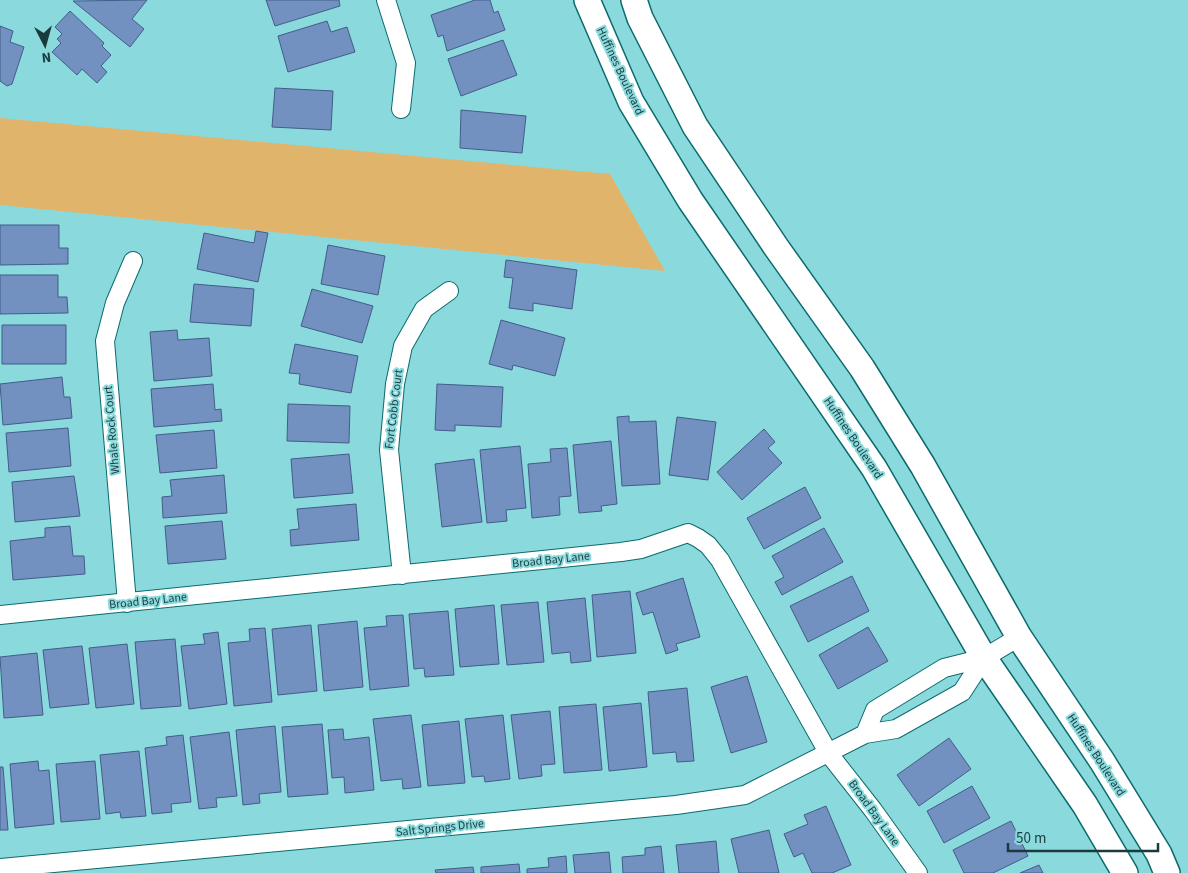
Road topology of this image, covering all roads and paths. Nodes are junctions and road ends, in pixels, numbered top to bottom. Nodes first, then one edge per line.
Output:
1 (386, 0) edge
2 (587, 0) edge
3 (634, 0) edge
4 (400, 109) dead end
5 (133, 260) dead end
6 (449, 291) dead end
7 (402, 575) junction
8 (126, 603) junction
9 (0, 615) edge
10 (1019, 637) junction
11 (984, 658) junction
12 (865, 734) junction
13 (829, 754) junction
14 (0, 868) edge
15 (918, 873) edge
16 (1125, 873) edge
17 (1167, 873) edge

1 - 4 street
2 - 11 main road, Huffines Boulevard
3 - 10 main road, Huffines Boulevard
5 - 8 street, Whale Rock Court
6 - 7 street, Fort Cobb Court
7 - 8 street, Broad Bay Lane
7 - 13 street, Broad Bay Lane
8 - 9 street, Broad Bay Lane
10 - 11 street, Salt Springs Drive
10 - 17 main road, Huffines Boulevard
11 - 12 street, Salt Springs Drive
11 - 12 street, Salt Springs Drive
11 - 16 main road, Huffines Boulevard
12 - 13 street, Salt Springs Drive
13 - 14 street, Salt Springs Drive
13 - 15 street, Broad Bay Lane

